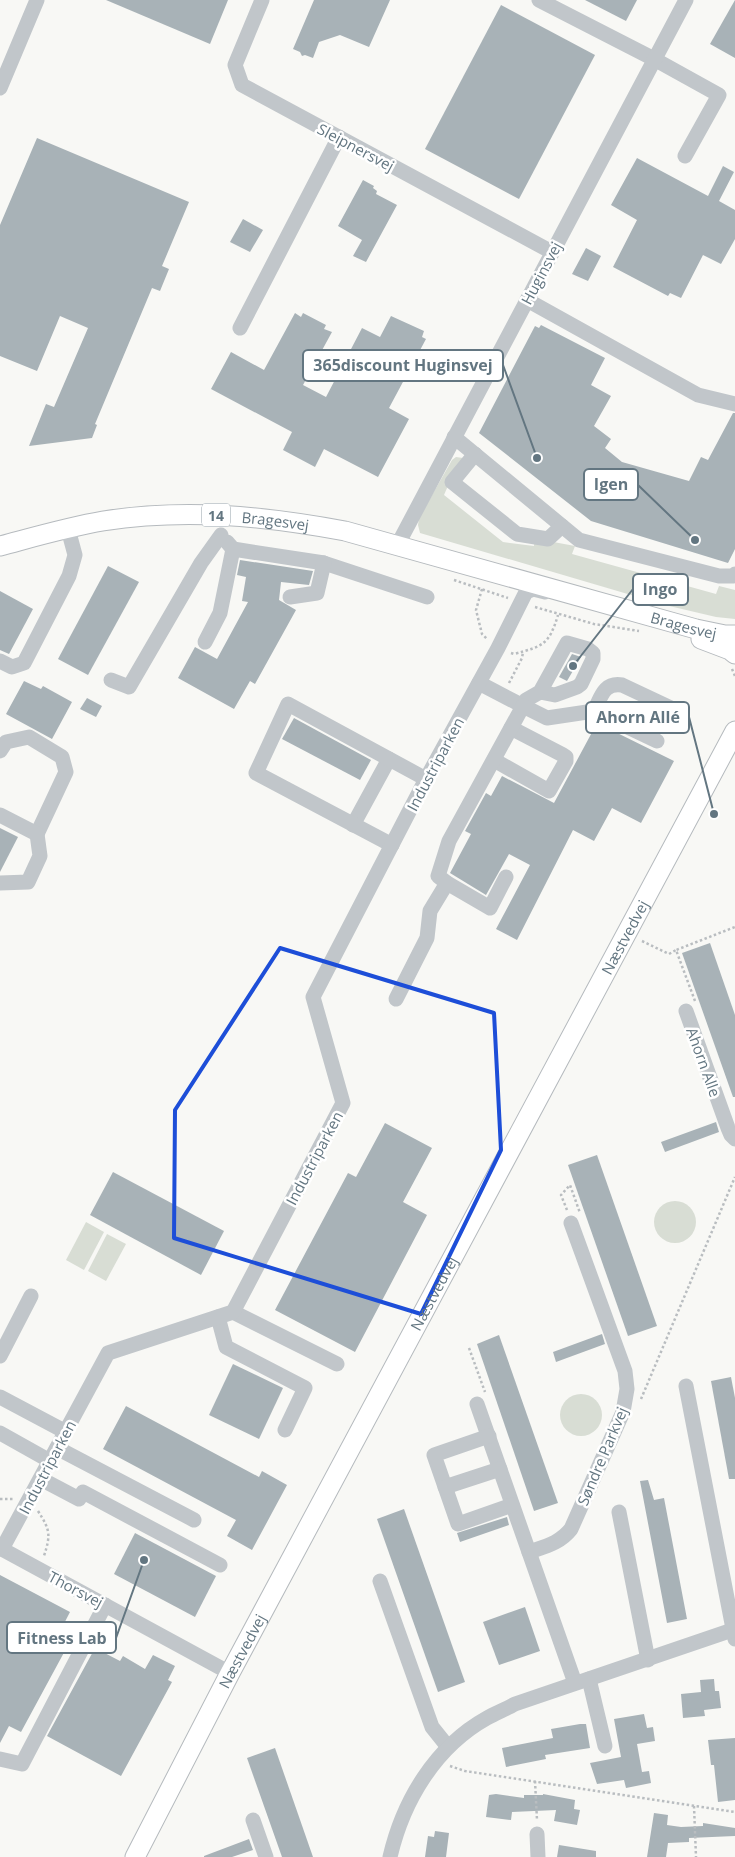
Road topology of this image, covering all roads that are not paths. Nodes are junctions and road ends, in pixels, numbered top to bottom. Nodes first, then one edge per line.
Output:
1 (37, 0) edge
2 (262, 0) edge
3 (539, 0) edge
4 (686, 0) edge
5 (654, 59) junction
6 (0, 88) edge
7 (339, 137) junction
8 (685, 156) dead end
9 (552, 252) junction
10 (527, 300) junction
11 (240, 328) dead end
12 (735, 404) edge
13 (454, 437) junction
14 (475, 454) junction
15 (219, 515) junction
16 (562, 526) junction
17 (68, 528) junction
18 (221, 535) junction
19 (33, 536) junction
20 (0, 542) edge
21 (0, 546) edge
22 (396, 546) junction
23 (233, 549) junction
24 (324, 563) junction
25 (735, 574) edge
26 (522, 586) junction
27 (290, 597) dead end
28 (427, 597) dead end
29 (735, 635) edge
30 (206, 642) dead end
31 (735, 654) edge
32 (0, 661) edge
33 (111, 680) dead end
34 (479, 683) junction
35 (540, 692) dead end
36 (523, 706) junction
37 (673, 710) dead end
38 (594, 711) junction
39 (511, 728) junction
40 (735, 731) edge
41 (657, 741) dead end
42 (0, 751) edge
43 (389, 759) junction
44 (494, 760) junction
45 (426, 779) junction
46 (0, 815) edge
47 (353, 825) junction
48 (37, 834) junction
49 (392, 845) junction
50 (506, 877) dead end
51 (0, 883) edge
52 (447, 883) junction
53 (396, 999) dead end
54 (686, 1011) dead end
55 (735, 1139) edge
56 (572, 1223) road end
57 (31, 1296) dead end
58 (233, 1312) junction
59 (218, 1317) junction
60 (0, 1356) edge
61 (337, 1364) dead end
62 (686, 1386) dead end
63 (0, 1397) edge
64 (478, 1404) dead end
65 (285, 1430) dead end
66 (66, 1432) junction
67 (0, 1433) edge
68 (489, 1436) junction
69 (57, 1448) junction
70 (50, 1461) junction
71 (500, 1469) junction
72 (41, 1479) junction
73 (445, 1487) junction
74 (512, 1505) junction
75 (619, 1512) dead end
76 (194, 1520) dead end
77 (1, 1549) edge
78 (529, 1552) junction
79 (220, 1565) dead end
80 (380, 1580) dead end
81 (105, 1605) junction
82 (734, 1633) edge
83 (648, 1660) junction
84 (230, 1673) junction
85 (582, 1681) junction
86 (604, 1746) dead end
87 (448, 1747) junction
88 (0, 1759) edge
89 (253, 1820) dead end
90 (537, 1834) road end
91 (135, 1857) edge
92 (266, 1857) edge
93 (390, 1857) edge
94 (538, 1857) edge

1 - 6 street
2 - 7 street, Sleipnersvej
3 - 5 street
4 - 5 street, Huginsvej
5 - 8 street
5 - 9 street, Huginsvej
7 - 9 street, Sleipnersvej
7 - 11 street
9 - 10 street, Huginsvej
10 - 12 street
10 - 13 street, Huginsvej
13 - 14 street
13 - 22 street, Huginsvej
14 - 16 street
14 - 16 street
15 - 17 main road, Bragesvej / 14
15 - 18 street
15 - 22 main road, Bragesvej / 14
16 - 25 street
17 - 19 main road, Bragesvej / 14
17 - 32 street
18 - 23 street
18 - 33 street
19 - 20 main road, Bragesvej
19 - 21 main road, Bragesvej / 14
22 - 26 main road, Bragesvej / 14
23 - 24 street
23 - 30 street
24 - 27 street
24 - 28 street
26 - 29 main road, Bragesvej
26 - 31 main road, Bragesvej / 14
26 - 34 street, Industriparken
34 - 36 street
34 - 45 street, Industriparken
35 - 36 street
36 - 38 street
36 - 39 street
37 - 38 street
38 - 41 street
39 - 44 street
39 - 44 street
40 - 84 main road, Næstvedvej
42 - 48 street
43 - 45 street
43 - 47 street
43 - 47 street
44 - 52 street
45 - 49 street, Industriparken
46 - 48 street
47 - 49 street
48 - 51 street
49 - 58 street, Industriparken
50 - 52 street
52 - 53 street
54 - 55 street, Ahorn Alle
56 - 78 street, Søndre Parkvej
57 - 60 street
58 - 59 street, Industriparken
58 - 61 street
59 - 65 street
59 - 66 street, Industriparken
62 - 82 street
63 - 66 street
64 - 68 street
66 - 69 street, Industriparken
67 - 70 street
68 - 71 street
68 - 73 street
69 - 70 street, Industriparken
69 - 76 street
70 - 72 street, Industriparken
71 - 73 street
71 - 74 street
72 - 77 street, Industriparken
72 - 79 street
73 - 74 street
74 - 78 street
75 - 83 street
77 - 81 street, Thorsvej
78 - 85 street
80 - 87 street
81 - 84 street, Thorsvej
81 - 88 street
82 - 83 street
83 - 85 street
84 - 91 main road, Næstvedvej
85 - 86 street
85 - 87 street
87 - 93 street
89 - 92 street
90 - 94 street

